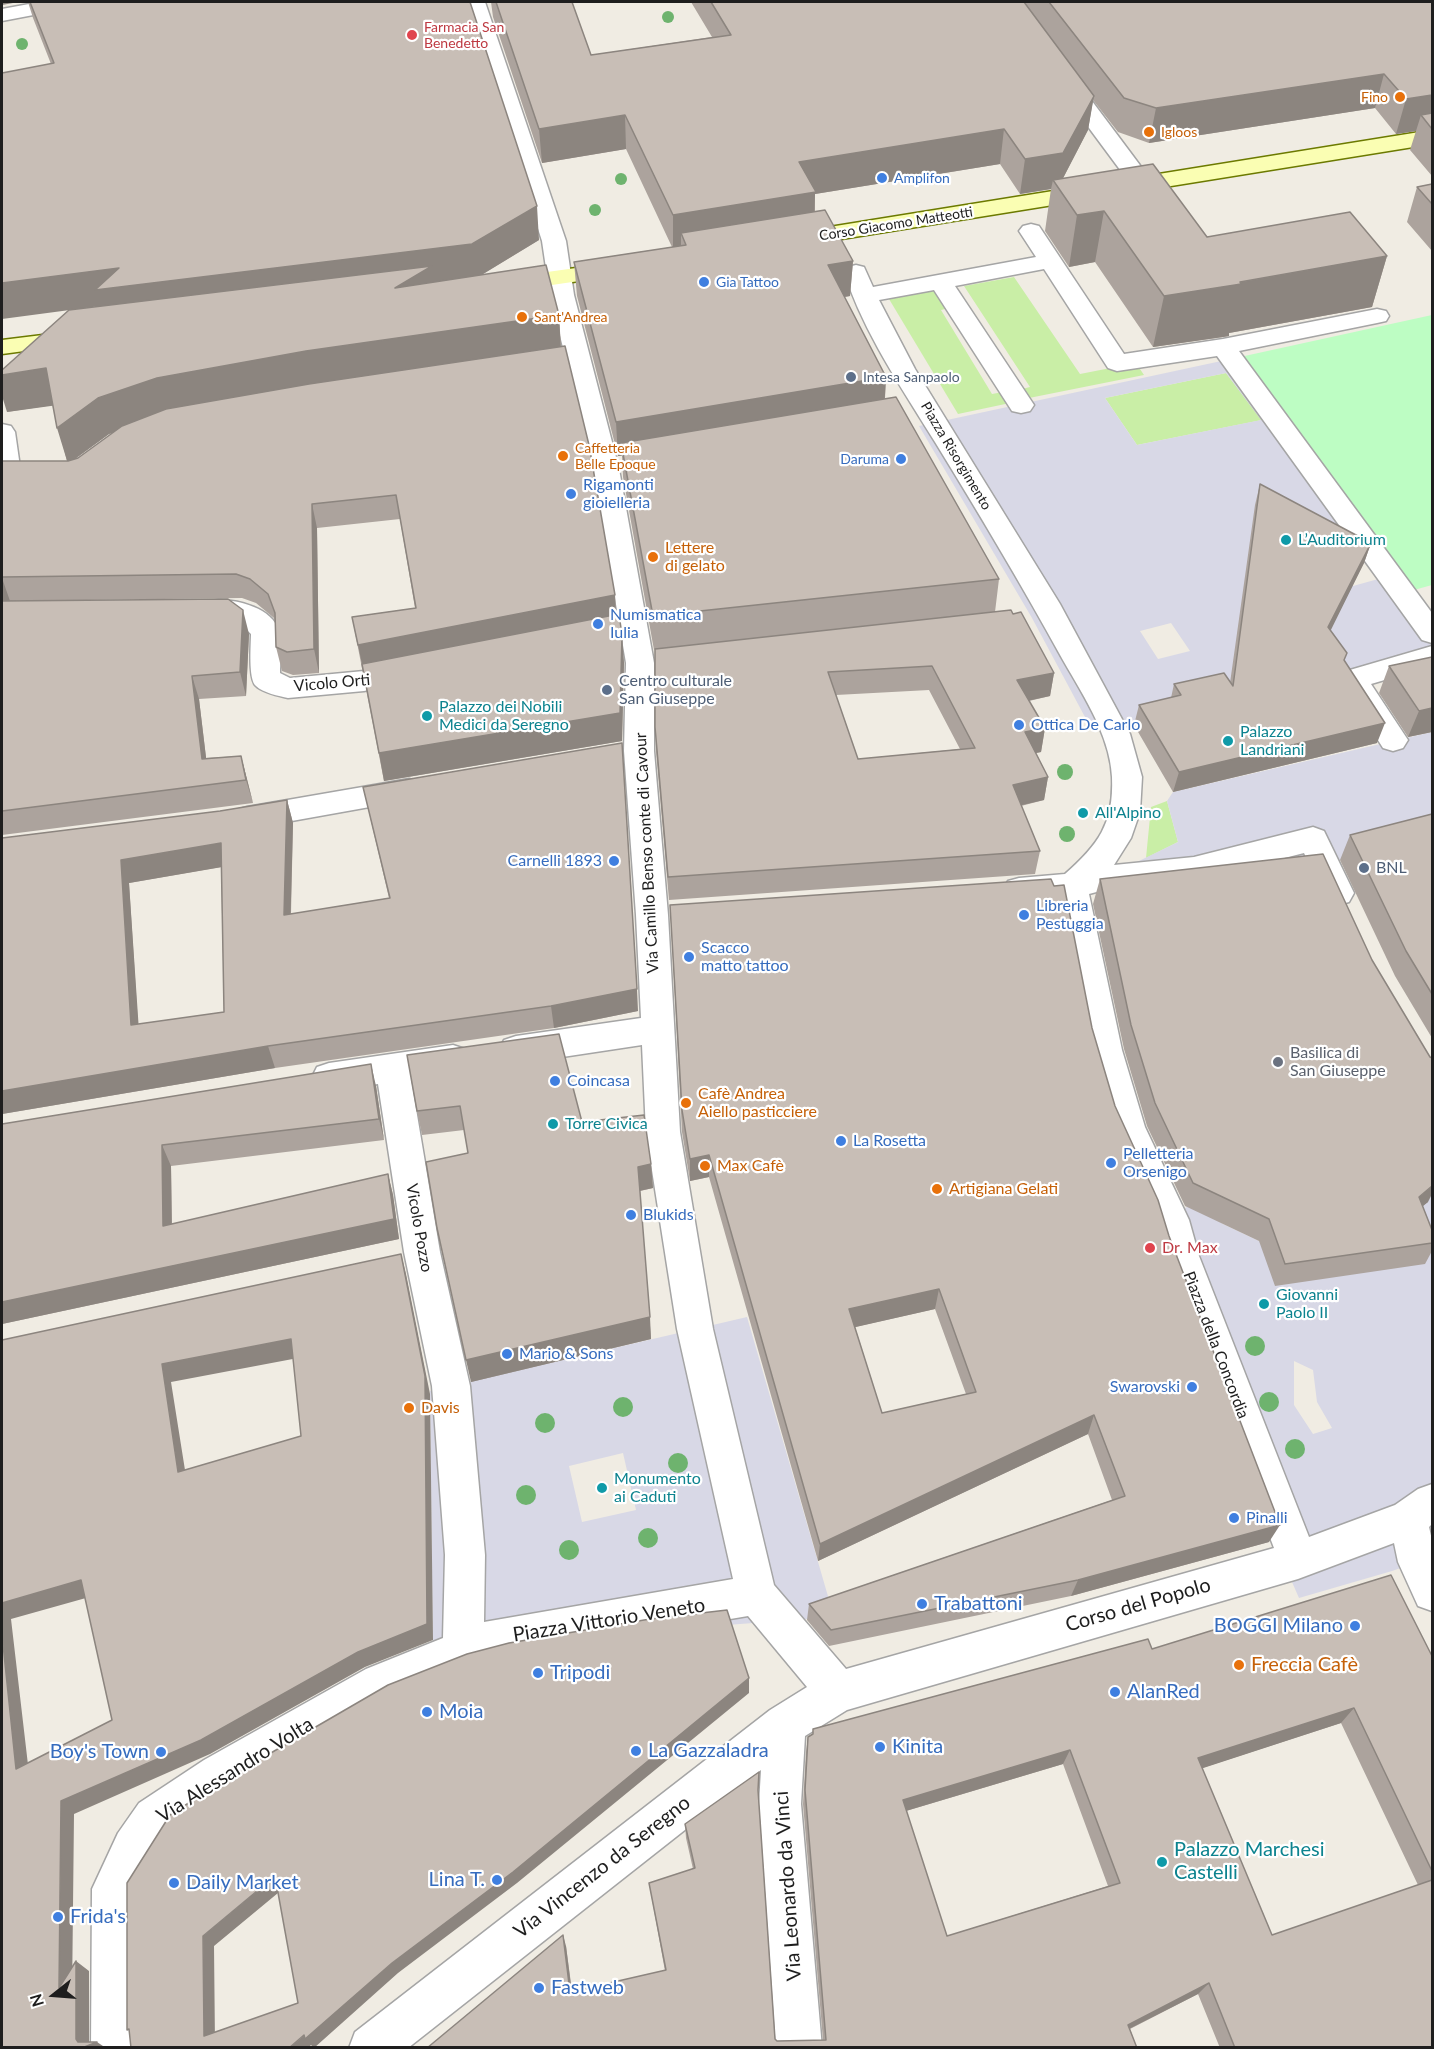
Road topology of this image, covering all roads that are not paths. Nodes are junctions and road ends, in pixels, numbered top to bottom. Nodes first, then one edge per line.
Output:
1 (70, 2) edge
2 (474, 2) edge
3 (2, 15) edge
4 (1053, 63) edge
5 (1432, 136) edge
6 (1143, 185) junction
7 (1031, 231) dead end
8 (776, 243) edge
9 (1050, 261) junction
10 (636, 266) edge
11 (558, 278) junction
12 (940, 281) junction
13 (486, 287) edge
14 (1377, 316) edge
15 (96, 335) edge
16 (2, 347) edge
17 (1223, 347) junction
18 (1021, 405) dead end
19 (2, 432) edge
20 (64, 474) edge
21 (171, 611) edge
22 (1052, 613) junction
23 (1022, 620) edge
24 (1432, 633) edge
25 (1432, 656) edge
26 (435, 667) edge
27 (1393, 740) dead end
28 (439, 785) edge
29 (215, 823) edge
30 (1072, 886) junction
31 (991, 892) edge
32 (1352, 923) edge
33 (657, 1029) junction
34 (392, 1068) junction
35 (298, 1081) edge
36 (422, 1252) junction
37 (387, 1260) edge
38 (1420, 1511) edge
39 (1298, 1560) junction
40 (1432, 1592) edge
41 (756, 1595) junction
42 (448, 1656) junction
43 (838, 1692) junction
44 (785, 1725) junction
45 (114, 2048) edge
46 (371, 2048) edge
47 (799, 2048) edge

1 - 3 street
2 - 11 street, Via Camillo Benso conte di Cavour
4 - 6 street
5 - 6 main road, Corso Giacomo Matteotti
6 - 8 main road, Corso Giacomo Matteotti
7 - 9 street
9 - 12 street, Piazza Risorgimento
9 - 17 street
10 - 11 main road
11 - 13 main road
11 - 33 street, Via Camillo Benso conte di Cavour
12 - 18 street
12 - 22 street, Piazza Risorgimento
14 - 17 street
15 - 16 main road
17 - 24 street
19 - 20 street
21 - 26 street, Vicolo Orti
22 - 23 street
22 - 30 street, Piazza Risorgimento
25 - 27 street
28 - 29 street
30 - 31 street
30 - 32 street
30 - 39 street, Piazza della Concordia
33 - 34 street
33 - 41 street, Via Camillo Benso conte di Cavour
34 - 35 street
34 - 36 street, Vicolo Pozzo
36 - 37 street
36 - 42 street, Vicolo Pozzo
38 - 39 street, Corso del Popolo
38 - 40 street
39 - 43 street, Corso del Popolo
41 - 42 street, Piazza Vittorio Veneto
41 - 43 street
42 - 45 street, Via Alessandro Volta
43 - 44 street, Via Vincenzo da Seregno
44 - 46 street, Via Vincenzo da Seregno
44 - 47 street, Via Leonardo da Vinci

